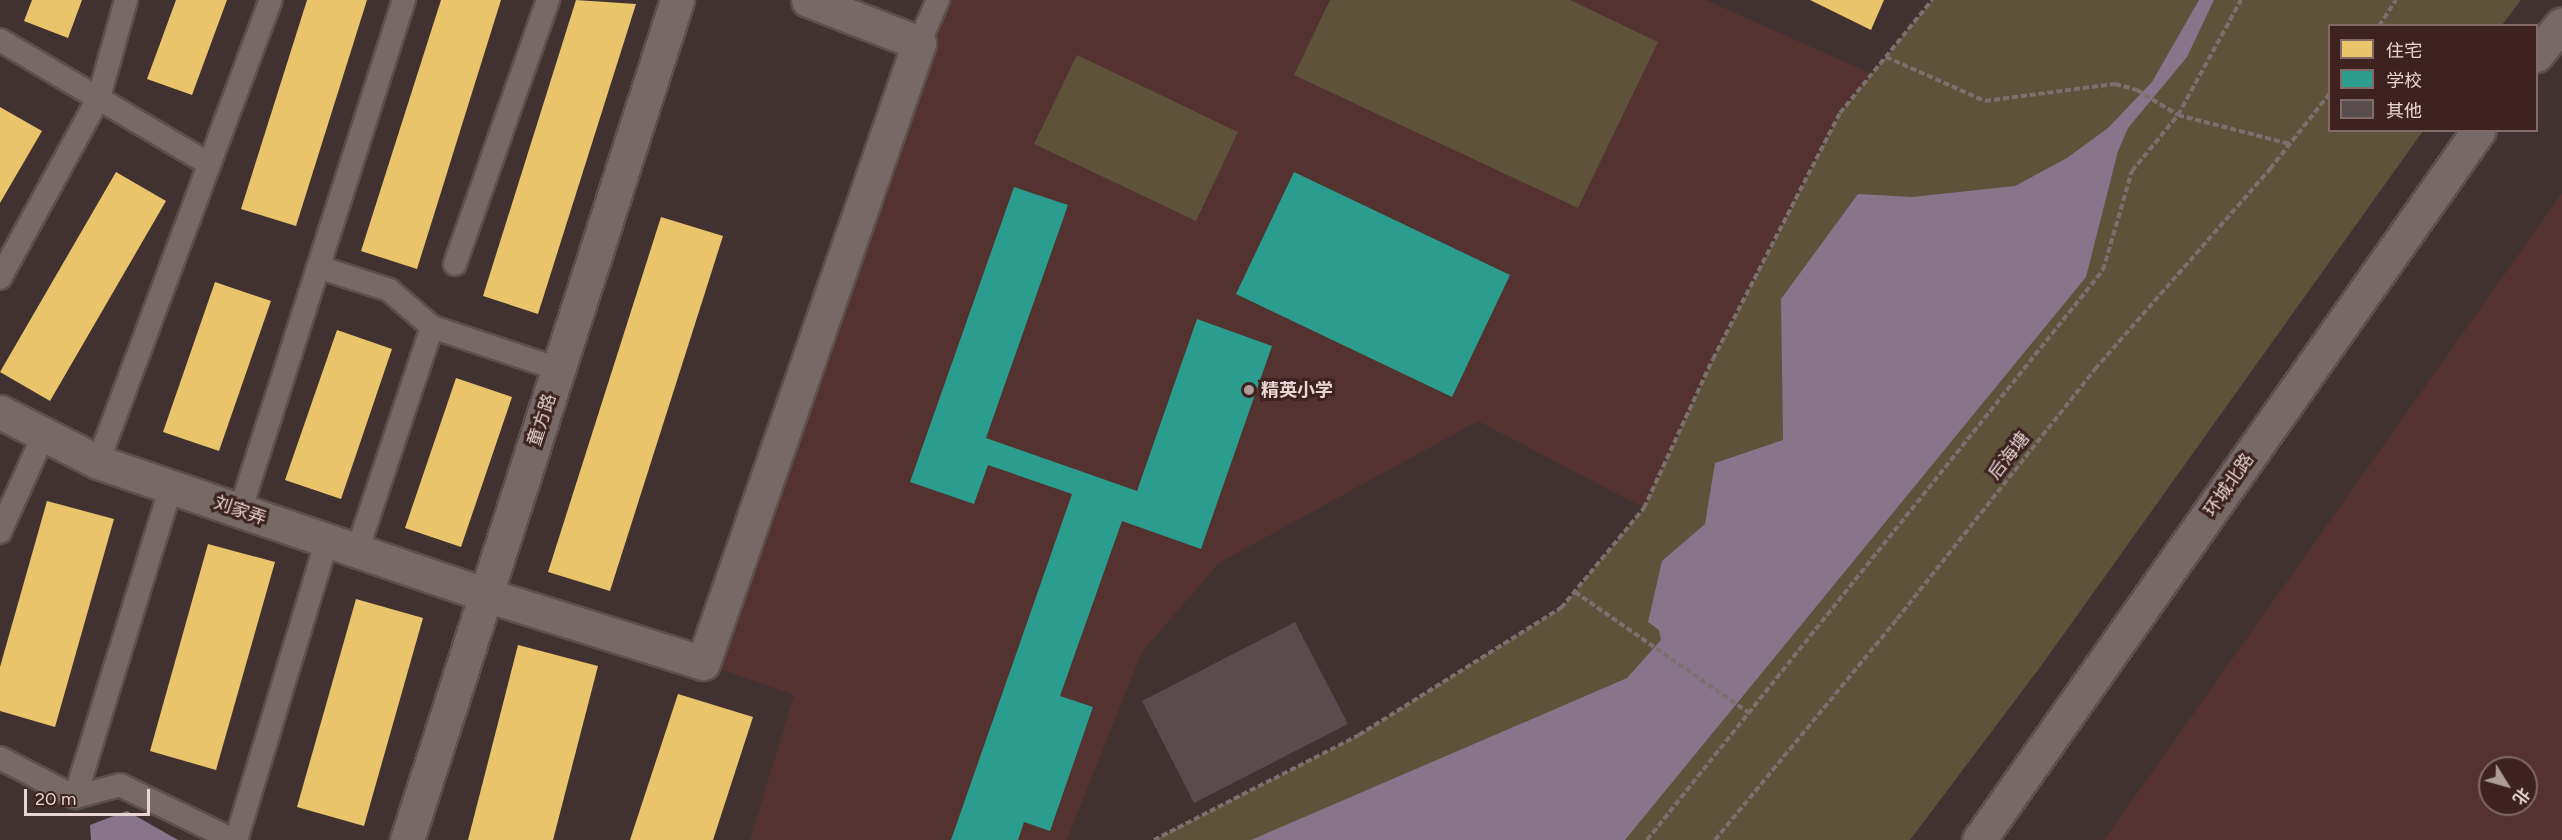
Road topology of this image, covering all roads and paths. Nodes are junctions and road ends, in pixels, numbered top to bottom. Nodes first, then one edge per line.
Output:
1 (126, 0) edge
2 (271, 0) edge
3 (404, 0) edge
4 (548, 0) edge
5 (677, 0) edge
6 (808, 0) edge
7 (938, 0) edge
8 (1932, 0) edge
9 (2241, 0) edge
10 (2396, 0) edge
11 (2380, 24) edge
12 (2562, 24) edge
13 (0, 40) edge
14 (920, 43) junction
15 (2538, 53) edge
16 (1886, 57) junction
17 (2328, 96) edge
18 (99, 97) junction
19 (2178, 116) junction
20 (2478, 132) edge
21 (2290, 144) junction
22 (209, 164) junction
23 (455, 264) dead end
24 (318, 267) junction
25 (0, 278) edge
26 (432, 327) junction
27 (558, 369) junction
28 (0, 412) edge
29 (44, 434) junction
30 (98, 462) junction
31 (171, 487) junction
32 (240, 511) junction
33 (0, 532) edge
34 (342, 546) junction
35 (1575, 592) junction
36 (486, 595) junction
37 (1749, 713) junction
38 (0, 758) edge
39 (75, 797) junction
40 (234, 840) edge
41 (407, 840) edge
42 (1154, 840) edge
43 (1647, 840) edge
44 (1715, 840) edge
45 (1979, 840) edge

1 - 18 lane
2 - 22 lane
3 - 24 lane
4 - 23 lane
5 - 27 street, 童方路
6 - 14 street
7 - 14 lane
8 - 16 path
9 - 19 path
10 - 11 path
12 - 15 street
13 - 18 lane
14 - 36 street, 刘家弄
16 - 19 path
16 - 35 path
17 - 21 path, 后海塘
18 - 22 lane
18 - 25 lane
19 - 21 path
19 - 37 path
20 - 45 street, 环城北路
21 - 44 path, 后海塘
22 - 30 lane
24 - 26 lane
24 - 32 lane
26 - 27 lane
26 - 34 lane
27 - 36 street, 童方路
28 - 29 street, 刘家弄
29 - 30 street, 刘家弄
29 - 33 lane
30 - 31 street, 刘家弄
31 - 32 street, 刘家弄
31 - 39 lane
32 - 34 street, 刘家弄
34 - 36 street, 刘家弄
34 - 40 lane
35 - 37 path
35 - 42 path
36 - 41 street, 童方路
37 - 43 path
38 - 39 lane
39 - 40 lane

